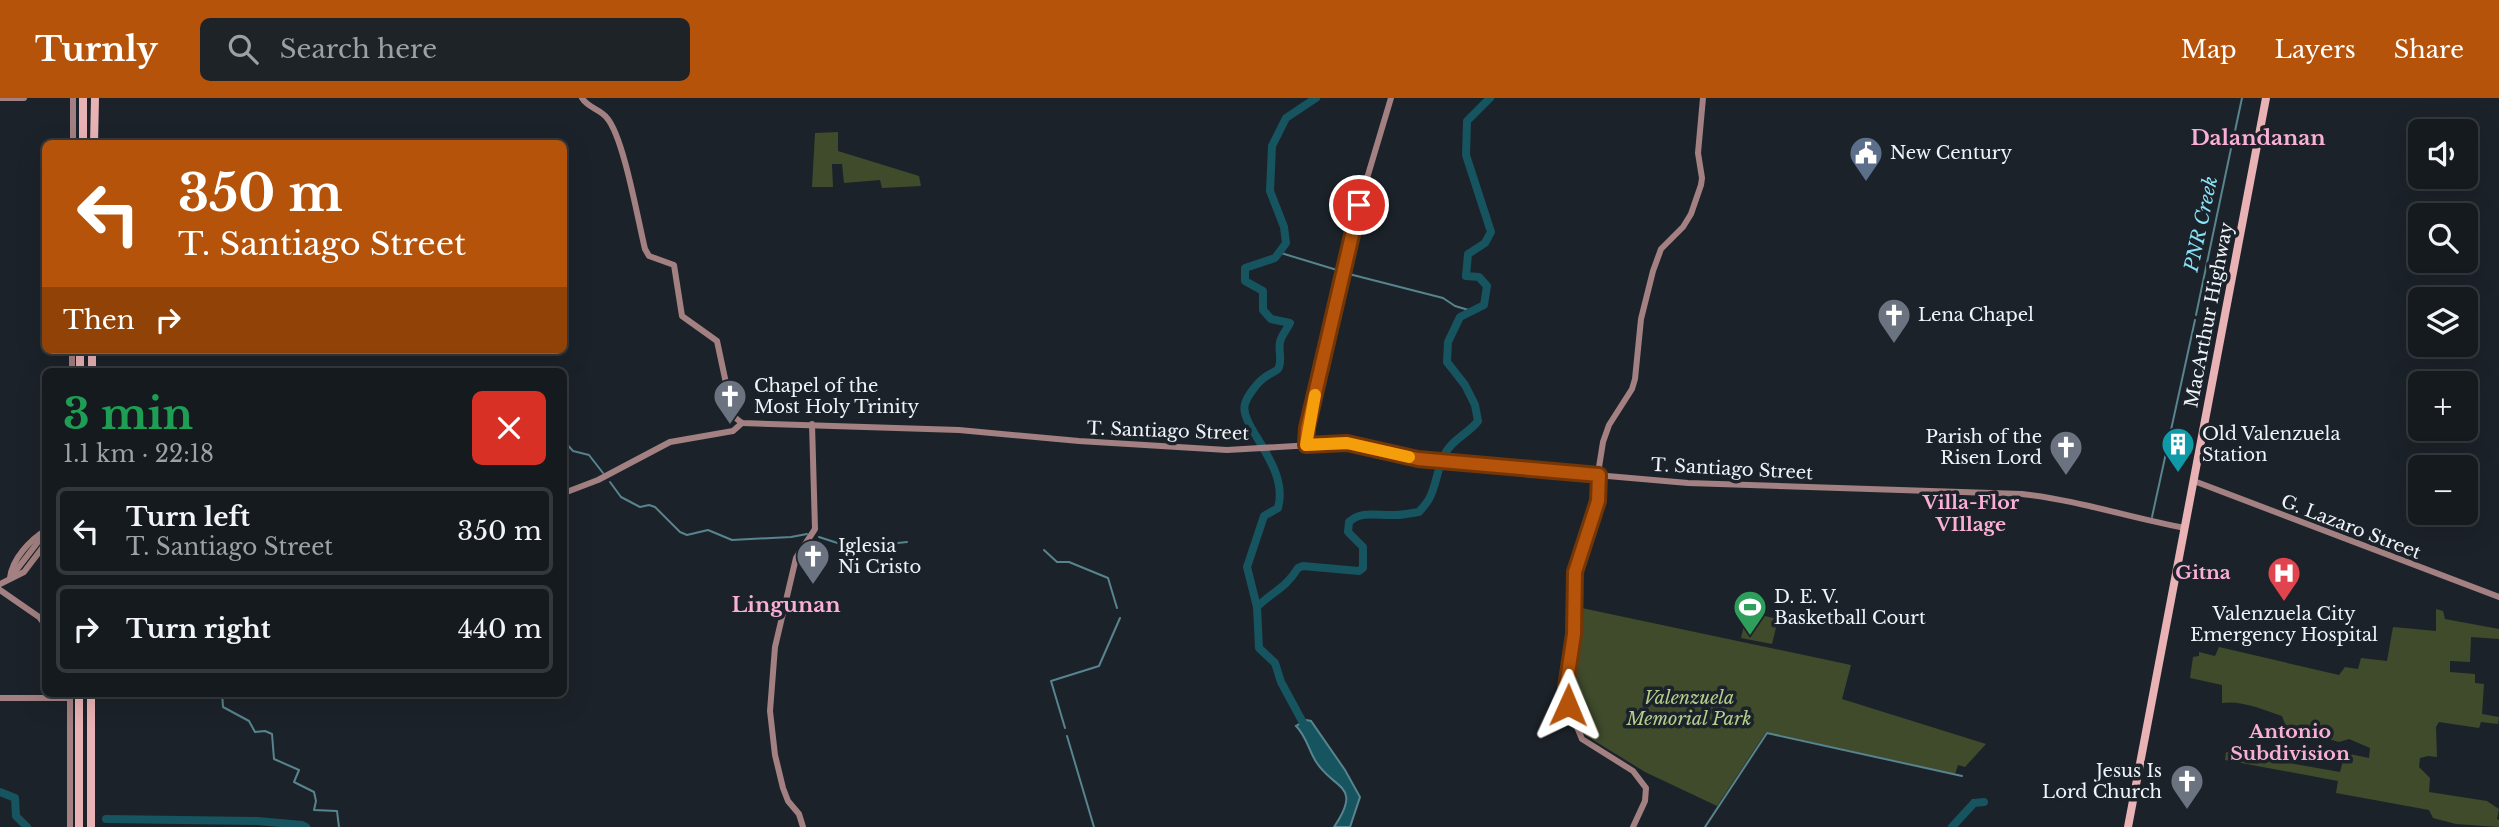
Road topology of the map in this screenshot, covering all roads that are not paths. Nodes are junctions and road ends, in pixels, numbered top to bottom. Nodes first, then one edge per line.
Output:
1 (0, 98) edge
2 (24, 98) edge
3 (73, 98) edge
4 (83, 98) edge
5 (95, 98) edge
6 (582, 98) edge
7 (1391, 98) edge
8 (1703, 98) edge
9 (2266, 98) edge
10 (73, 140) edge
11 (83, 140) edge
12 (94, 140) edge
13 (742, 423) junction
14 (811, 424) junction
15 (1306, 445) junction
16 (1599, 475) junction
17 (2194, 481) junction
18 (567, 493) edge
19 (2185, 528) junction
20 (42, 533) edge
21 (42, 540) edge
22 (42, 548) edge
23 (10, 579) junction
24 (0, 584) edge
25 (0, 590) edge
26 (2499, 597) edge
27 (42, 622) edge
28 (42, 695) edge
29 (70, 697) edge
30 (79, 697) edge
31 (91, 697) edge
32 (0, 698) edge
33 (70, 827) edge
34 (79, 827) edge
35 (91, 827) edge
36 (803, 827) edge
37 (1633, 827) edge
38 (2128, 827) edge

1 - 2 street
3 - 10 street
4 - 11 highway
5 - 12 highway
6 - 13 street
7 - 15 street
8 - 16 street
9 - 17 highway, MacArthur Highway
13 - 14 street, T. Santiago Street
13 - 18 street
14 - 15 street, T. Santiago Street
14 - 36 street
15 - 16 street, T. Santiago Street
16 - 19 street, T. Santiago Street
16 - 37 street
17 - 19 highway, MacArthur Highway
17 - 26 street, G. Lazaro Street
19 - 38 highway, MacArthur Highway
20 - 23 street
21 - 23 street
22 - 23 street
23 - 24 street
25 - 27 street
28 - 32 street
29 - 33 street
30 - 34 highway
31 - 35 highway

